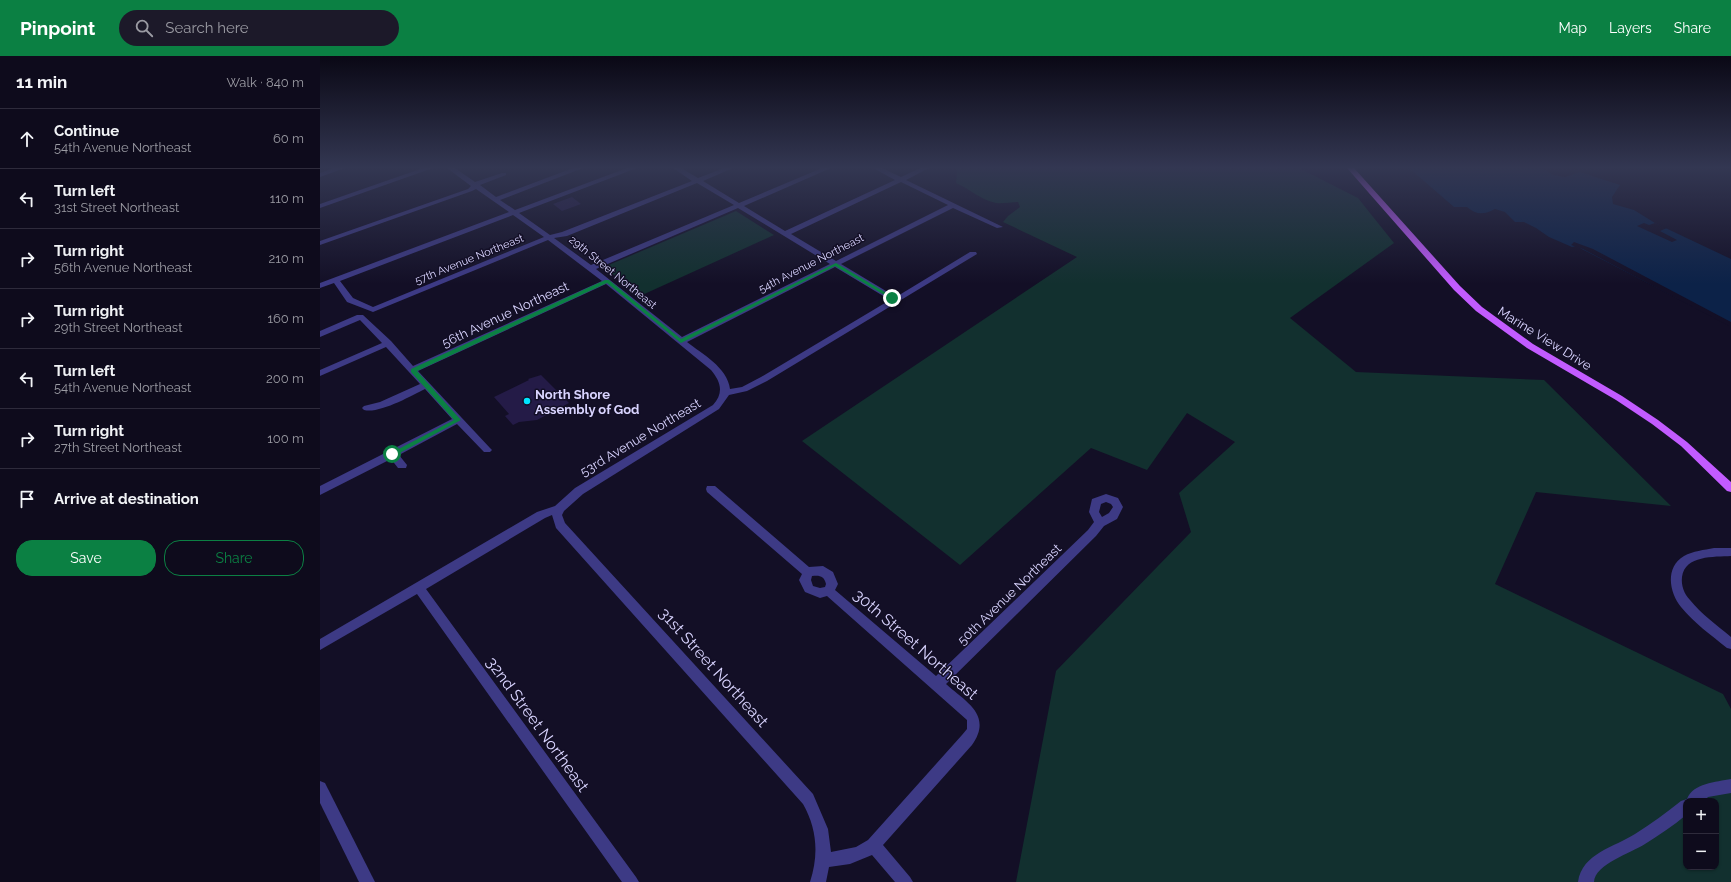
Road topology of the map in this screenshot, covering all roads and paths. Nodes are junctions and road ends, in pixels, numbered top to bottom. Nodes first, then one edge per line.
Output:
1 (423, 207) edge
2 (507, 207) edge
3 (530, 207) edge
4 (633, 207) edge
5 (737, 207) edge
6 (739, 207) edge
7 (843, 207) edge
8 (950, 207) edge
9 (956, 207) edge
10 (1384, 207) edge
11 (515, 212) junction
12 (999, 227) dead end
13 (784, 234) junction
14 (550, 237) junction
15 (320, 243) edge
16 (972, 254) dead end
17 (836, 264) junction
18 (590, 268) junction
19 (335, 280) junction
20 (607, 281) junction
21 (320, 286) edge
22 (896, 300) junction
23 (320, 334) edge
24 (681, 341) junction
25 (388, 343) junction
26 (413, 370) junction
27 (320, 373) edge
28 (427, 385) junction
29 (725, 393) junction
30 (367, 408) dead end
31 (458, 420) junction
32 (488, 450) dead end
33 (392, 454) junction
34 (402, 465) dead end
35 (1731, 488) edge
36 (711, 489) dead end
37 (320, 491) edge
38 (560, 509) junction
39 (1100, 523) dead end
40 (1731, 552) edge
41 (808, 573) junction
42 (418, 587) junction
43 (829, 591) junction
44 (1731, 644) edge
45 (320, 645) edge
46 (937, 684) junction
47 (1731, 786) edge
48 (320, 788) edge
49 (1697, 798) edge
50 (1683, 808) edge
51 (873, 845) junction
52 (823, 860) junction
53 (367, 882) edge
54 (631, 882) edge
55 (818, 882) edge
56 (905, 882) edge
57 (1586, 882) edge

1 - 15 street
2 - 11 street, 29th Street Northeast
3 - 11 street
4 - 14 street, 57th Avenue Northeast
5 - 18 street
6 - 13 street
7 - 13 street
8 - 17 street, 54th Avenue Northeast
9 - 12 street
10 - 35 main road, Marine View Drive
11 - 14 street, 29th Street Northeast
11 - 19 street
13 - 17 street
14 - 18 street, 29th Street Northeast
14 - 19 street, 57th Avenue Northeast
16 - 22 street
17 - 22 street
17 - 24 street, 54th Avenue Northeast
18 - 20 street, 29th Street Northeast
19 - 21 street
20 - 24 street, 29th Street Northeast
20 - 26 street, 56th Avenue Northeast
22 - 29 street
23 - 25 street
24 - 29 street, 29th Street Northeast
25 - 26 street
25 - 27 street
26 - 28 street
28 - 30 street
28 - 31 street
29 - 38 street, 53rd Avenue Northeast
31 - 32 street
31 - 33 street
33 - 34 street
33 - 37 street
36 - 41 street
38 - 42 street, 53rd Avenue Northeast
38 - 52 street, 31st Street Northeast
39 - 46 street, 50th Avenue Northeast
40 - 44 street
41 - 43 street
41 - 43 street
42 - 45 street, 53rd Avenue Northeast
42 - 54 street, 32nd Street Northeast
43 - 46 street, 30th Street Northeast
46 - 51 street, 30th Street Northeast
47 - 49 street
48 - 53 street
50 - 57 street
51 - 52 street
51 - 56 street
52 - 55 street, 31st Street Northeast

